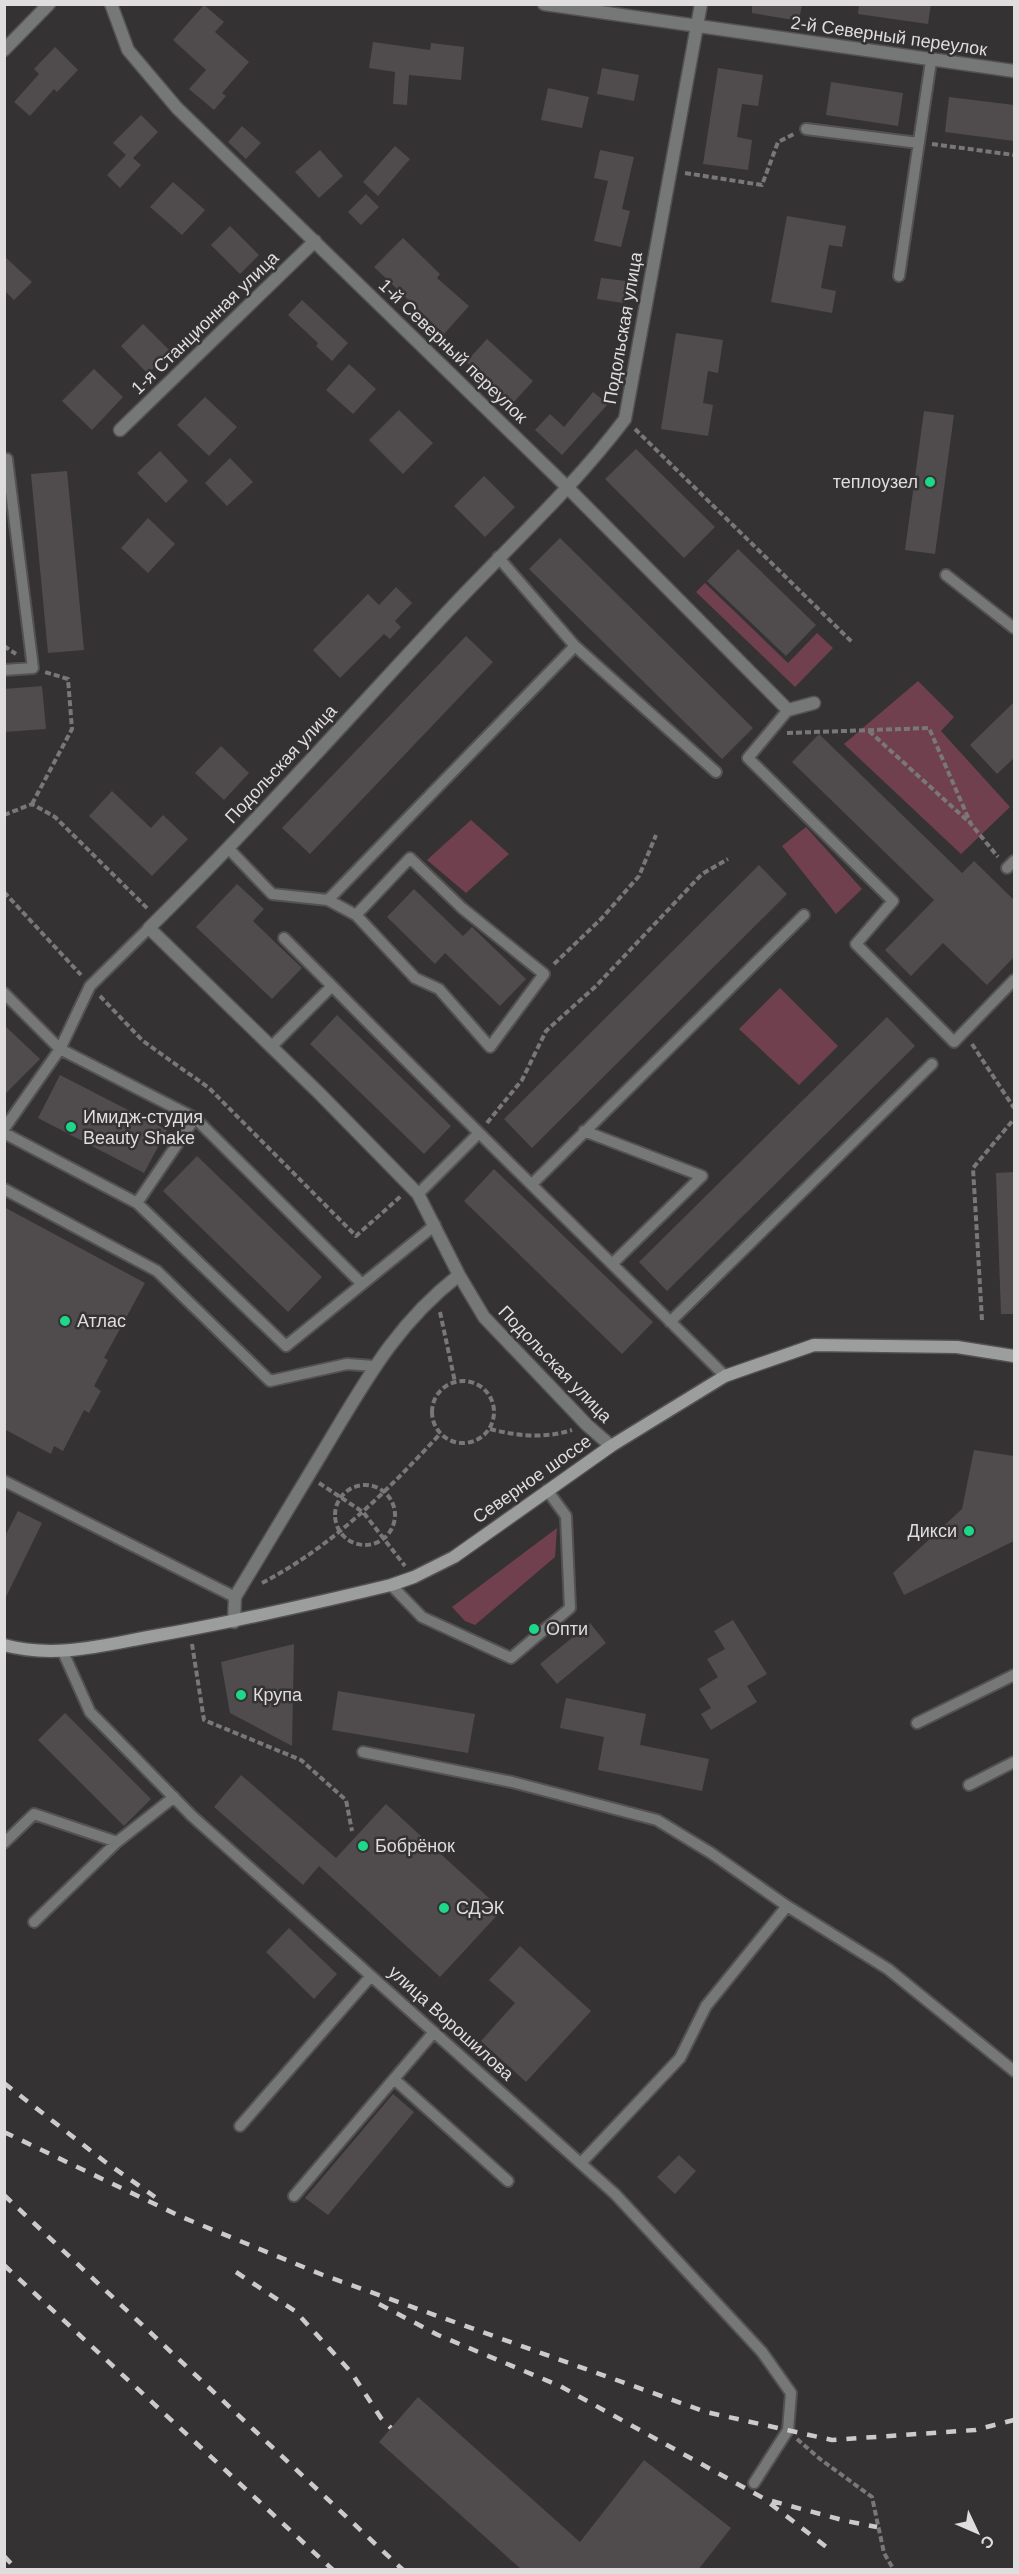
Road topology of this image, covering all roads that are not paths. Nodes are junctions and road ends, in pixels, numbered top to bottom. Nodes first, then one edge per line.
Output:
1 (48, 4) edge
2 (111, 4) edge
3 (544, 4) edge
4 (701, 4) edge
5 (697, 26) junction
6 (4, 50) edge
7 (931, 61) junction
8 (1014, 71) edge
9 (806, 129) road end
10 (919, 143) junction
11 (315, 241) junction
12 (899, 276) dead end
13 (120, 430) dead end
14 (7, 459) dead end
15 (567, 487) junction
16 (498, 557) junction
17 (946, 575) dead end
18 (1014, 614) edge
19 (1013, 627) edge
20 (575, 646) junction
21 (4, 670) edge
22 (814, 703) dead end
23 (789, 710) junction
24 (716, 772) dead end
25 (228, 848) junction
26 (328, 900) junction
27 (356, 915) junction
28 (804, 915) dead end
29 (154, 924) junction
30 (285, 938) dead end
31 (1014, 980) edge
32 (332, 986) junction
33 (4, 993) edge
34 (272, 1047) junction
35 (60, 1049) junction
36 (932, 1064) dead end
37 (195, 1118) junction
38 (4, 1131) edge
39 (584, 1131) junction
40 (478, 1134) junction
41 (532, 1184) junction
42 (4, 1189) edge
43 (415, 1191) junction
44 (137, 1203) junction
45 (435, 1225) junction
46 (612, 1264) junction
47 (459, 1275) junction
48 (362, 1284) junction
49 (670, 1322) junction
50 (1014, 1356) edge
51 (374, 1366) junction
52 (725, 1376) junction
53 (611, 1446) junction
54 (4, 1481) edge
55 (547, 1490) junction
56 (391, 1585) junction
57 (235, 1597) junction
58 (234, 1622) junction
59 (4, 1645) edge
60 (63, 1652) junction
61 (1014, 1675) edge
62 (917, 1723) dead end
63 (363, 1752) dead end
64 (1014, 1762) edge
65 (969, 1785) dead end
66 (174, 1797) junction
67 (117, 1842) junction
68 (4, 1843) edge
69 (787, 1906) junction
70 (34, 1922) dead end
71 (370, 1976) junction
72 (434, 2032) junction
73 (1014, 2071) edge
74 (394, 2079) junction
75 (240, 2126) dead end
76 (580, 2163) junction
77 (508, 2181) dead end
78 (294, 2196) dead end
79 (754, 2482) dead end

1 - 6 street
2 - 11 street, 1-й Северный переулок
3 - 5 street, 2-й Северный переулок
4 - 5 street, Подольская улица
5 - 7 street, 2-й Северный переулок
5 - 15 street, Подольская улица
7 - 8 street, 2-й Северный переулок
7 - 10 lane
9 - 10 lane
10 - 12 lane
11 - 13 street, 1-я Станционная улица
11 - 15 street, 1-й Северный переулок
14 - 21 lane
15 - 16 street, Подольская улица
15 - 23 street, 1-й Северный переулок
16 - 20 lane
16 - 25 street, Подольская улица
17 - 19 lane
18 - 19 lane
20 - 24 lane
20 - 26 lane
22 - 23 street
23 - 31 lane
25 - 26 lane
25 - 29 street, Подольская улица
26 - 27 lane
27 - 27 lane
28 - 39 lane
29 - 34 street, Подольская улица
29 - 35 lane
30 - 32 lane
32 - 34 lane
32 - 40 lane
33 - 35 lane
34 - 43 street, Подольская улица
35 - 37 lane
35 - 38 lane
36 - 49 lane
37 - 44 lane
37 - 48 lane
38 - 44 lane
39 - 41 lane
39 - 46 lane
40 - 41 lane
40 - 43 lane
41 - 46 lane
42 - 51 lane
43 - 45 street, Подольская улица
44 - 48 lane
45 - 47 street, Подольская улица
45 - 48 lane
46 - 49 lane
47 - 51 street
47 - 53 street, Подольская улица
49 - 52 lane
50 - 52 main road, Северное шоссе
51 - 57 street
52 - 53 main road, Северное шоссе
53 - 55 main road, Северное шоссе
54 - 57 lane
55 - 56 main road, Северное шоссе
55 - 56 lane
56 - 58 main road, Северное шоссе
57 - 58 street
58 - 60 main road, Северное шоссе
59 - 60 main road
60 - 66 lane, улица Ворошилова
61 - 62 lane
63 - 69 lane
64 - 65 lane
66 - 67 lane
66 - 71 lane, улица Ворошилова
67 - 68 lane
67 - 70 lane
69 - 73 lane
69 - 76 lane
71 - 72 lane, улица Ворошилова
71 - 75 lane
72 - 74 lane
72 - 76 lane, улица Ворошилова
74 - 77 lane
74 - 78 lane
76 - 79 lane, улица Ворошилова

